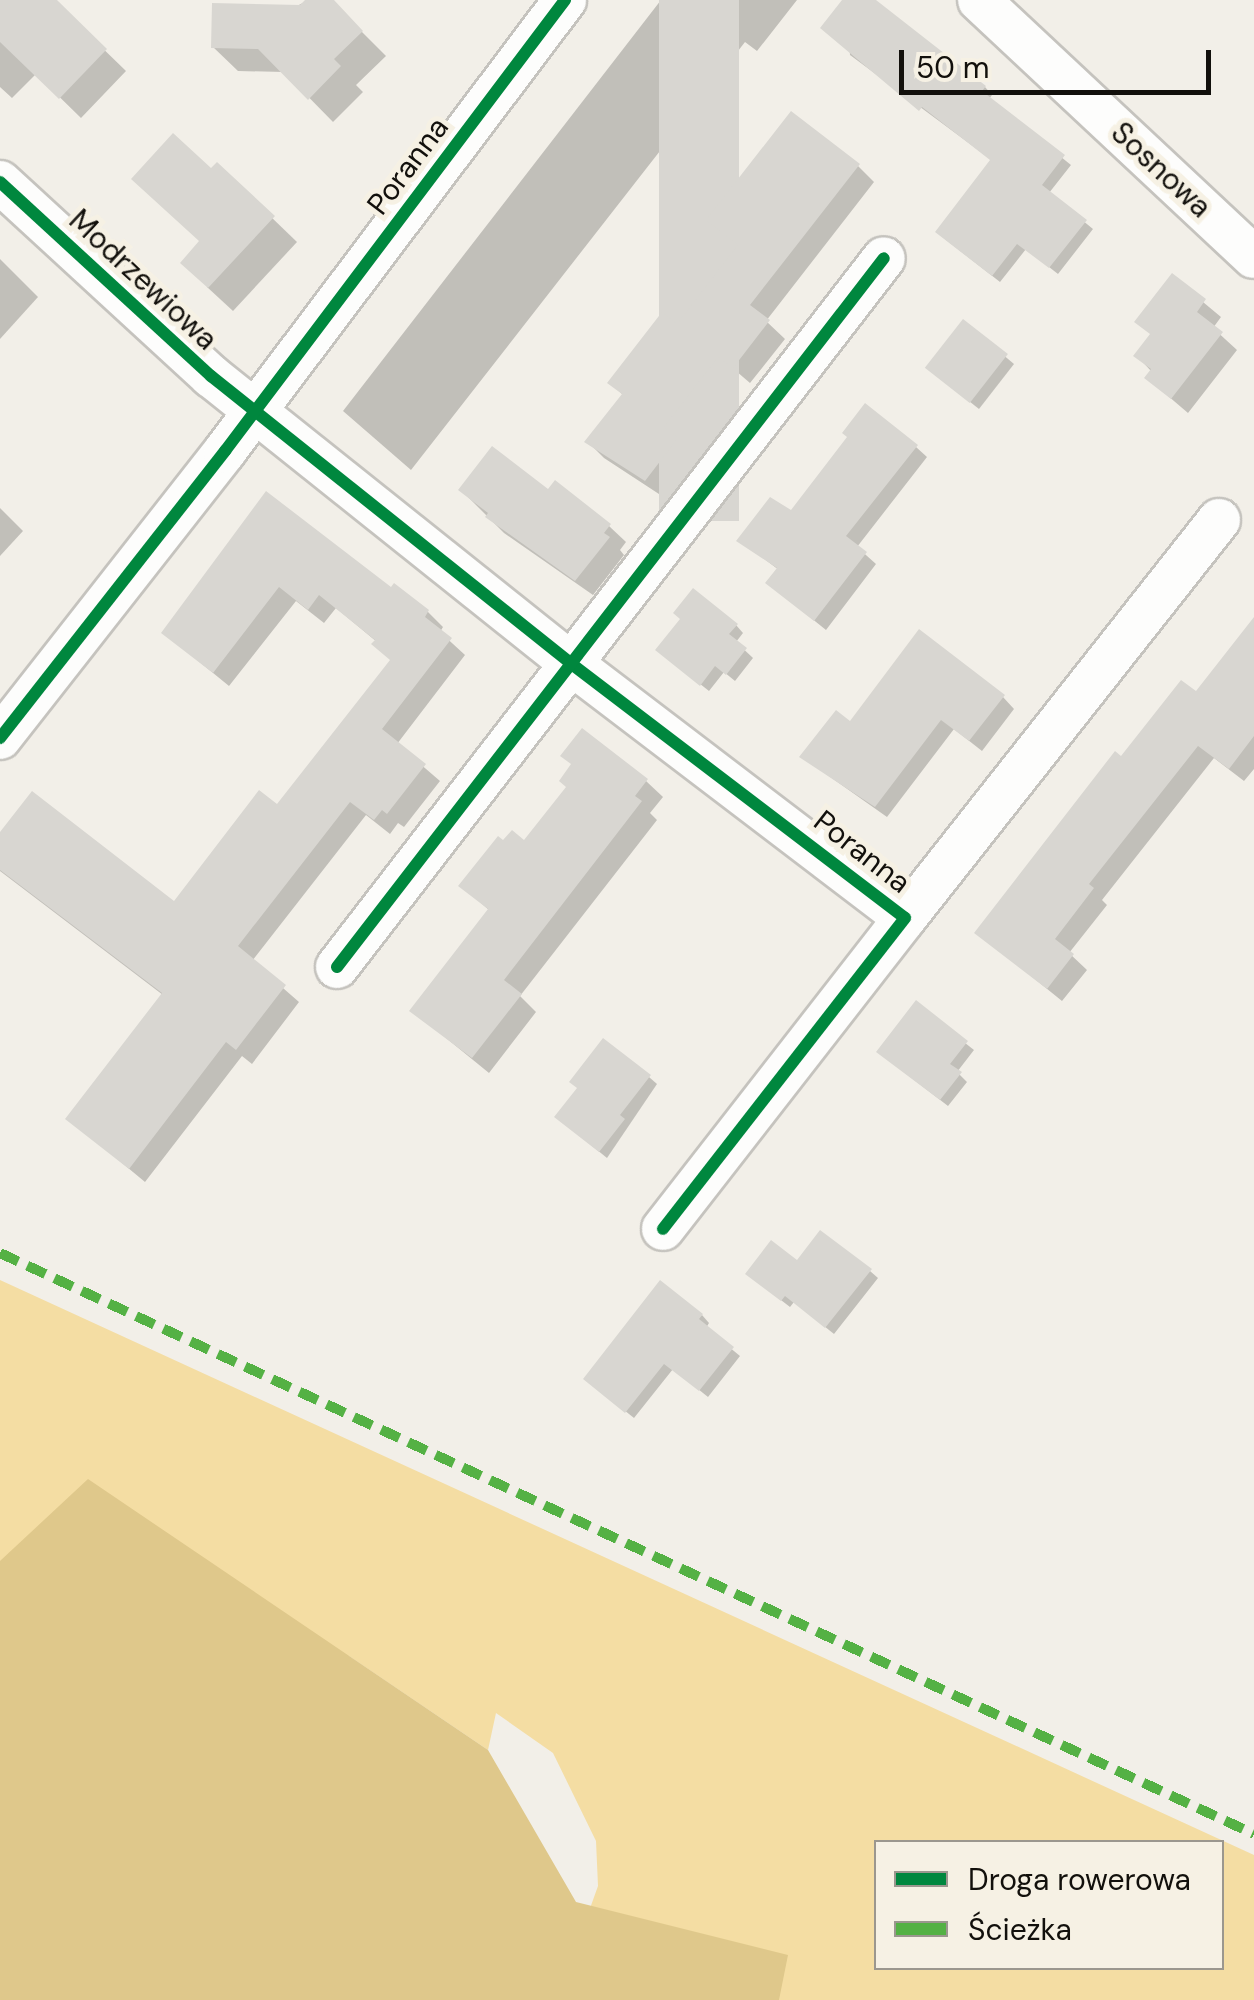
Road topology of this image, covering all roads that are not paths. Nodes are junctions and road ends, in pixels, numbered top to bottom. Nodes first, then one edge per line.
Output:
1 (565, 0) edge
2 (980, 0) edge
3 (0, 182) edge
4 (1254, 257) edge
5 (884, 258) dead end
6 (256, 411) junction
7 (1218, 520) dead end
8 (569, 662) junction
9 (0, 738) edge
10 (905, 918) junction
11 (337, 966) dead end
12 (663, 1229) dead end

1 - 6 street, Poranna
2 - 4 street, Sosnowa
3 - 6 street, Modrzewiowa
5 - 8 street
6 - 8 street, Poranna
6 - 9 street, Poranna
7 - 10 street, Poranna
8 - 10 street, Poranna
8 - 11 street
10 - 12 street, Poranna

